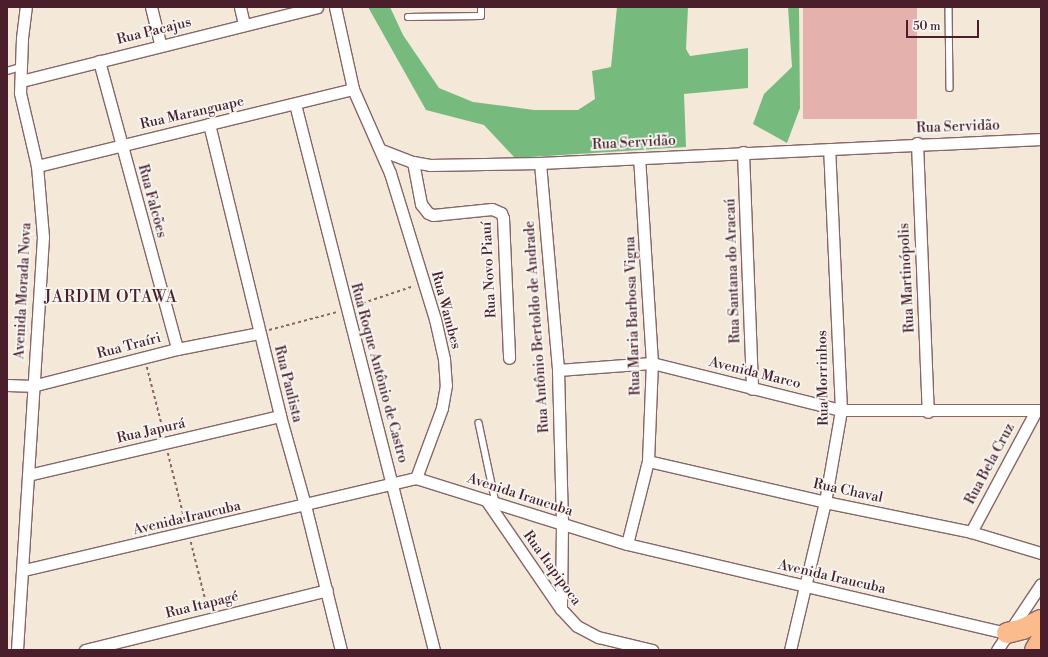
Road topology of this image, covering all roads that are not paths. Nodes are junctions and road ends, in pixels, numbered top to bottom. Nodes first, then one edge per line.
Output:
1 (26, 7) edge
2 (151, 7) edge
3 (240, 7) edge
4 (317, 7) edge
5 (335, 7) edge
6 (481, 7) edge
7 (949, 7) edge
8 (408, 17) dead end
9 (244, 24) junction
10 (160, 44) junction
11 (99, 61) junction
12 (21, 68) junction
13 (7, 71) edge
14 (21, 80) junction
15 (950, 88) dead end
16 (353, 89) junction
17 (295, 104) junction
18 (209, 124) junction
19 (1041, 139) edge
20 (917, 143) junction
21 (121, 145) junction
22 (829, 149) junction
23 (381, 150) junction
24 (743, 152) junction
25 (639, 158) junction
26 (413, 162) junction
27 (540, 163) junction
28 (37, 166) junction
29 (259, 333) junction
30 (177, 349) junction
31 (509, 358) dead end
32 (652, 363) junction
33 (558, 370) junction
34 (7, 385) edge
35 (32, 386) junction
36 (752, 389) junction
37 (841, 410) junction
38 (1038, 410) edge
39 (928, 412) junction
40 (280, 416) junction
41 (479, 423) dead end
42 (648, 461) junction
43 (28, 475) junction
44 (416, 478) junction
45 (392, 482) junction
46 (491, 501) junction
47 (825, 502) junction
48 (305, 505) junction
49 (562, 524) junction
50 (972, 532) junction
51 (626, 544) junction
52 (1041, 553) edge
53 (24, 570) junction
54 (1041, 584) edge
55 (804, 586) junction
56 (327, 590) junction
57 (561, 609) junction
58 (1041, 620) edge
59 (1008, 633) junction
60 (1041, 640) edge
61 (17, 650) edge
62 (85, 650) edge
63 (341, 650) edge
64 (434, 650) edge
65 (652, 650) edge
66 (790, 650) edge
67 (997, 650) edge
68 (1035, 650) edge

1 - 12 street, Avenida Morada Nova
2 - 10 street
3 - 9 street
4 - 9 street, Rua Pacajus
5 - 16 street
6 - 8 lane
7 - 15 lane
9 - 10 street, Rua Pacajus
10 - 11 street, Rua Pacajus
11 - 14 street, Rua Pacajus
11 - 21 street, Rua Falcões
12 - 13 lane
12 - 14 street, Avenida Morada Nova
14 - 28 street, Avenida Morada Nova
16 - 17 street, Rua Maranguape
16 - 23 street
17 - 18 street, Rua Maranguape
17 - 45 street, Rua Roque Antônio de Castro
18 - 21 street, Rua Maranguape
18 - 29 street, Rua Paulista
19 - 20 street, Rua Servidão
20 - 22 street, Rua Servidão
20 - 39 street, Rua Martinópolis
21 - 28 street, Rua Maranguape
21 - 30 street, Rua Falcões
22 - 24 street, Rua Servidão
22 - 37 street, Rua Morrinhos
23 - 26 street, Rua Servidão
23 - 44 street, Rua Wambes
24 - 25 street, Rua Servidão
24 - 36 street, Rua Santana do Aracaú
25 - 27 street, Rua Servidão
25 - 32 street, Rua Maria Barbosa Vigna
26 - 27 street, Rua Servidão
26 - 31 street, Rua Novo Piauí
27 - 33 street, Rua Antônio Bertoldo de Andrade
28 - 35 street, Avenida Morada Nova
29 - 30 street, Rua Traíri
29 - 40 street, Rua Paulista
30 - 35 street, Rua Traíri
32 - 33 street, Avenida Marco
32 - 36 street, Avenida Marco
32 - 42 street, Rua Maria Barbosa Vigna
33 - 49 street, Rua Antônio Bertoldo de Andrade
34 - 35 street, Rua Traíri
35 - 43 street, Avenida Morada Nova
36 - 37 street, Avenida Marco
37 - 39 street, Avenida Marco
37 - 47 street, Rua Morrinhos
38 - 39 street, Avenida Marco
38 - 50 street, Rua Bela Cruz
40 - 43 street, Rua Japurá
40 - 48 street, Rua Paulista
41 - 46 lane
42 - 47 street, Rua Chaval
42 - 51 street, Rua Maria Barbosa Vigna
43 - 53 street, Avenida Morada Nova
44 - 45 street, Avenida Iraucuba
44 - 46 street, Avenida Iraucuba
45 - 48 street, Avenida Iraucuba
45 - 64 street, Rua Roque Antônio de Castro
46 - 49 street, Avenida Iraucuba
46 - 57 street, Rua Itapipoca
47 - 50 street, Rua Chaval
47 - 55 street, Rua Morrinhos
48 - 53 street, Avenida Iraucuba
48 - 56 street, Rua Paulista
49 - 51 street, Avenida Iraucuba
49 - 57 street, Rua Antônio Bertoldo de Andrade
50 - 52 street, Rua Chaval
51 - 55 street, Avenida Iraucuba
53 - 61 street, Avenida Morada Nova
54 - 59 street
55 - 59 street, Avenida Iraucuba
55 - 66 street, Rua Morrinhos
56 - 62 street, Rua Itapagé
56 - 63 street, Rua Paulista
57 - 65 street, Rua Itapipoca
58 - 59 highway
59 - 67 street
60 - 68 highway

